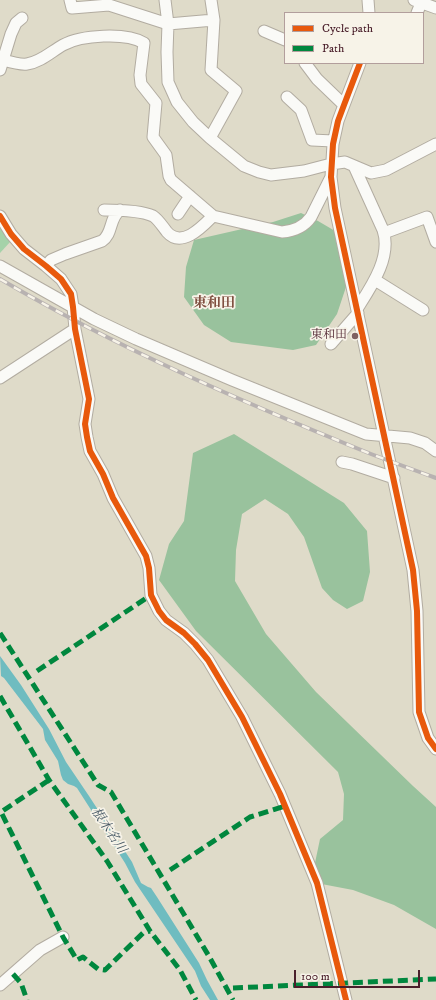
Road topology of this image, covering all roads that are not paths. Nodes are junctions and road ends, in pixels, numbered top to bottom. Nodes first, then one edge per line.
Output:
1 (70, 0) edge
2 (165, 0) edge
3 (211, 0) edge
4 (368, 0) edge
5 (118, 4) edge
6 (417, 5) edge
7 (436, 8) edge
8 (369, 12) edge
9 (22, 18) dead end
10 (214, 20) junction
11 (168, 24) junction
12 (264, 31) dead end
13 (284, 40) edge
14 (305, 64) edge
15 (360, 64) edge
16 (1, 65) edge
17 (287, 97) dead end
18 (344, 105) junction
19 (210, 138) junction
20 (333, 141) junction
21 (436, 144) edge
22 (331, 164) junction
23 (354, 166) junction
24 (331, 177) junction
25 (190, 196) junction
26 (104, 210) dead end
27 (120, 210) junction
28 (178, 214) dead end
29 (0, 216) edge
30 (213, 216) junction
31 (384, 233) junction
32 (436, 242) edge
33 (0, 266) edge
34 (46, 266) junction
35 (375, 280) junction
36 (73, 307) junction
37 (423, 310) dead end
38 (357, 311) junction
39 (75, 329) junction
40 (331, 344) dead end
41 (0, 378) edge
42 (384, 436) junction
43 (436, 451) edge
44 (342, 462) dead end
45 (394, 478) junction
46 (436, 750) edge
47 (63, 937) dead end
48 (0, 985) edge
49 (346, 1000) edge

1 - 5 street
2 - 11 street
3 - 10 street
4 - 8 street
5 - 11 street
6 - 7 street
9 - 16 street
10 - 11 street
10 - 19 street
11 - 19 street
12 - 13 street
14 - 18 street
15 - 18 street
16 - 25 street
17 - 20 street
18 - 20 street
19 - 22 street
20 - 22 street
21 - 23 street
22 - 23 street
22 - 24 street
23 - 31 street
24 - 30 street
24 - 38 street
25 - 28 street
25 - 30 street
26 - 27 street
27 - 30 street
27 - 34 street
29 - 34 street
31 - 32 street
31 - 35 street
33 - 36 street
34 - 36 street
35 - 37 street
35 - 38 street
36 - 39 street
36 - 42 street
38 - 40 street
38 - 42 street
39 - 41 street
39 - 49 street
42 - 43 street
42 - 45 street
44 - 45 street
45 - 46 street
47 - 48 street

